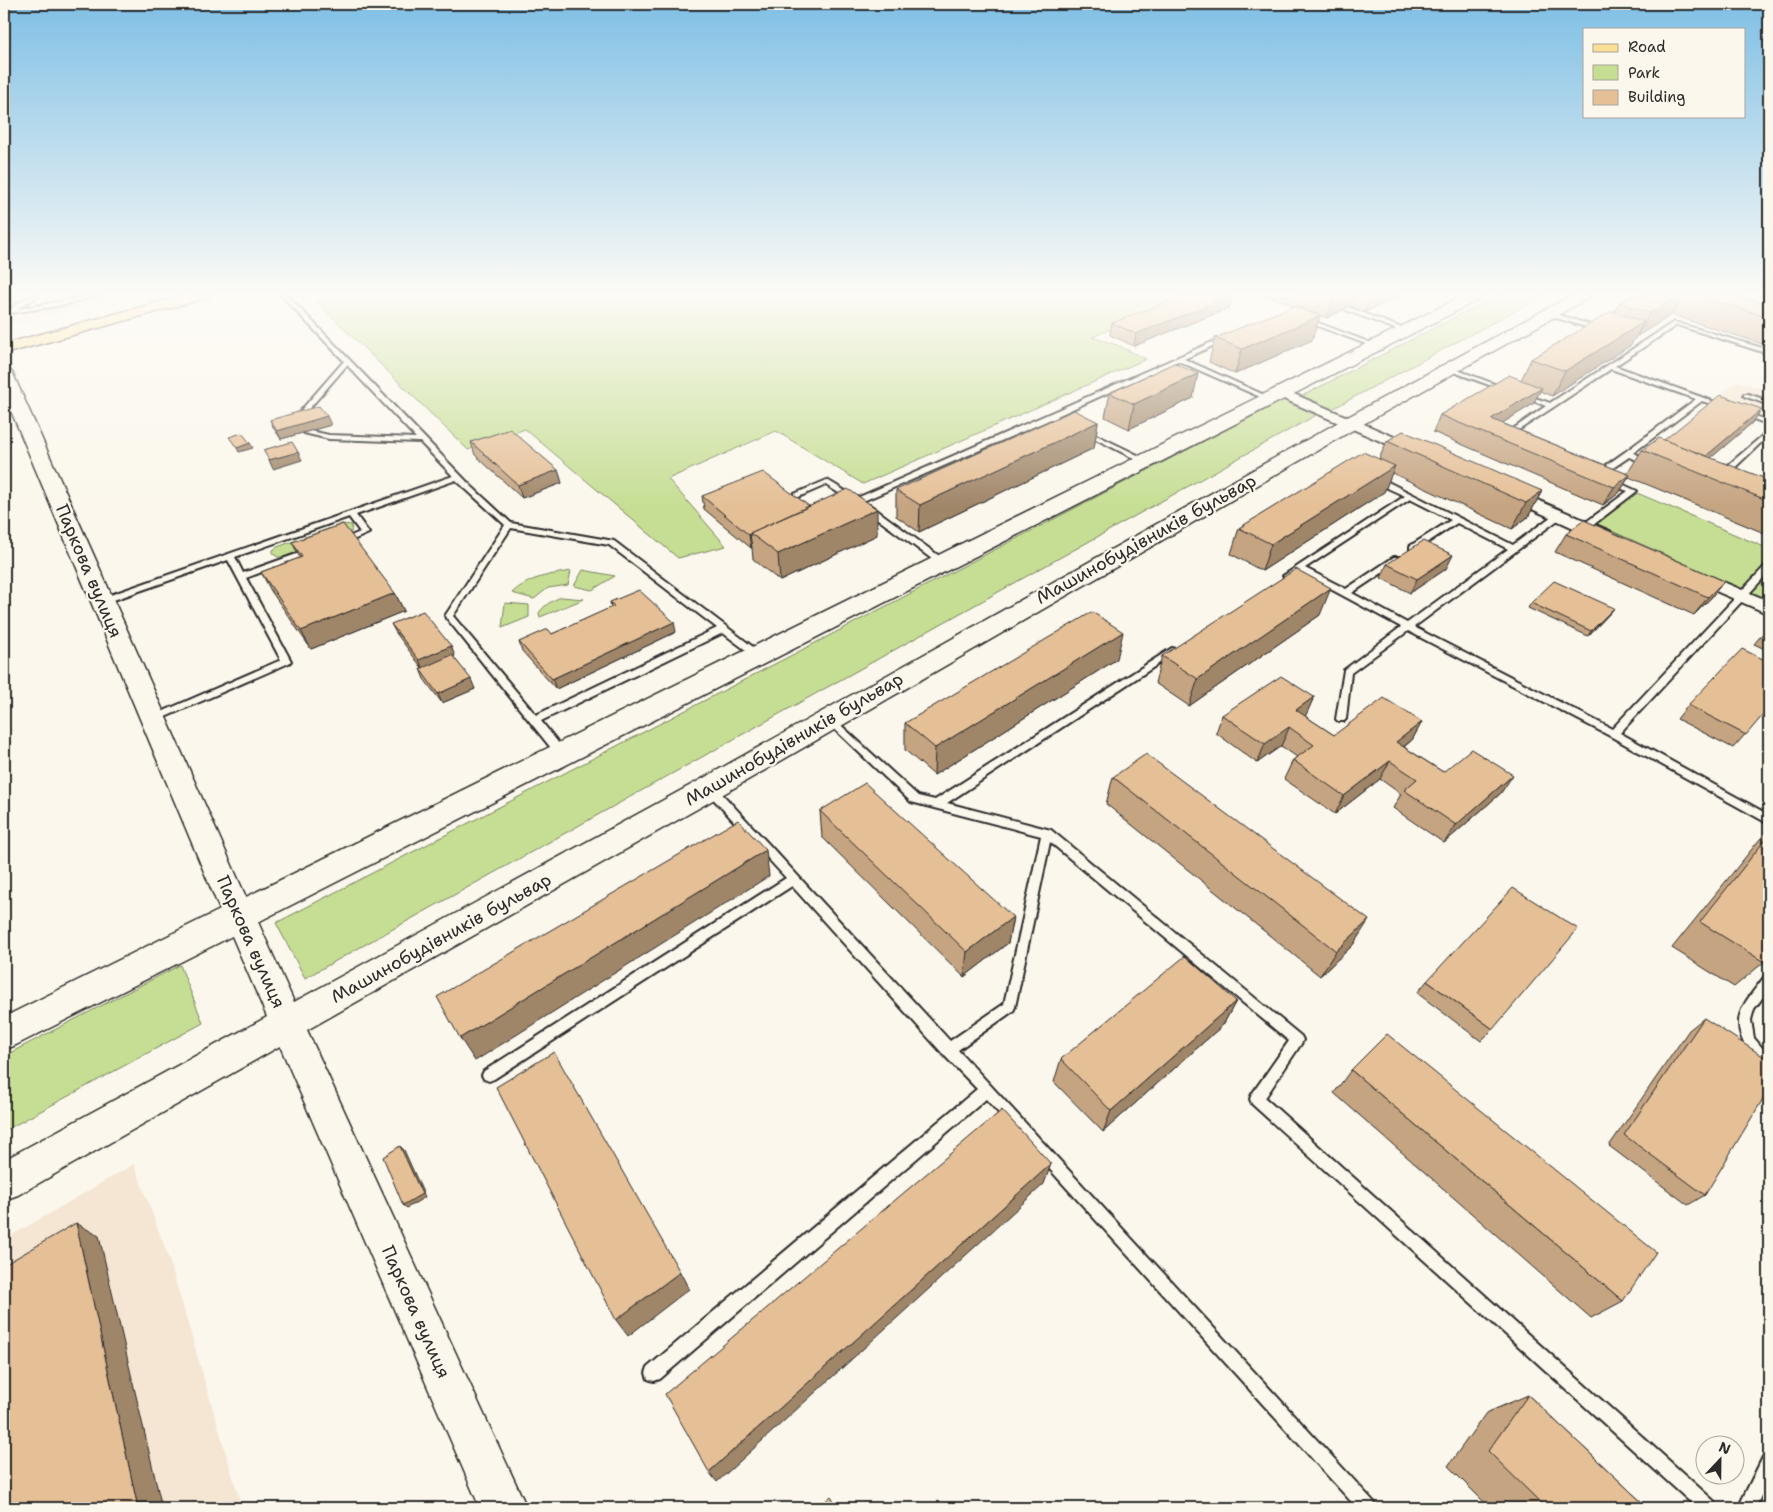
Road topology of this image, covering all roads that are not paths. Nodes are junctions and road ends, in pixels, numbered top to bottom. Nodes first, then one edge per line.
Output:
1 (344, 366) edge
2 (352, 366) edge
3 (1163, 366) edge
4 (1195, 366) edge
5 (1337, 366) edge
6 (1456, 366) edge
7 (1610, 366) joint
8 (1450, 369) junction
9 (4, 374) edge
10 (1746, 395) dead end
11 (1276, 396) junction
12 (1701, 398) junction
13 (1769, 403) edge
14 (1551, 406) junction
15 (1726, 407) edge
16 (1735, 410) edge
17 (1051, 416) junction
18 (299, 422) edge
19 (1769, 422) edge
20 (1351, 423) junction
21 (306, 432) edge
22 (1769, 432) edge
23 (422, 440) junction
24 (1512, 442) edge
25 (1628, 454) junction
26 (1432, 459) edge
27 (1146, 461) junction
28 (1655, 464) edge
29 (1586, 472) edge
30 (1368, 476) edge
31 (1595, 476) junction
32 (458, 477) junction
33 (1717, 479) edge
34 (1495, 487) edge
35 (1410, 496) junction
36 (791, 497) edge
37 (858, 500) junction
38 (351, 514) junction
39 (1559, 515) junction
40 (1456, 520) junction
41 (508, 525) junction
42 (1585, 527) junction
43 (1620, 542) edge
44 (330, 546) edge
45 (1514, 548) junction
46 (321, 549) edge
47 (1409, 551) edge
48 (230, 556) junction
49 (1401, 556) edge
50 (942, 563) junction
51 (1769, 567) edge
52 (1299, 568) junction
53 (1681, 569) edge
54 (241, 577) junction
55 (1283, 579) edge
56 (1346, 594) junction
57 (1741, 596) junction
58 (102, 601) junction
59 (1769, 608) edge
60 (724, 628) junction
61 (1407, 628) junction
62 (1184, 644) edge
63 (758, 655) junction
64 (1341, 718) dead end
65 (153, 719) junction
66 (828, 719) junction
67 (534, 720) junction
68 (1612, 734) junction
69 (563, 754) junction
70 (710, 788) junction
71 (936, 805) junction
72 (1769, 820) edge
73 (1047, 833) junction
74 (794, 879) junction
75 (239, 916) junction
76 (1769, 980) edge
77 (287, 1024) junction
78 (4, 1034) edge
79 (948, 1050) junction
80 (1769, 1064) edge
81 (489, 1075) dead end
82 (986, 1090) junction
83 (4, 1181) edge
84 (654, 1372) dead end
85 (1769, 1463) edge
86 (504, 1508) edge
87 (1368, 1508) edge
88 (1709, 1508) edge
89 (1746, 1508) edge

1 - 18 lane
2 - 23 lane
3 - 17 lane
4 - 11 lane
5 - 11 street
6 - 8 street, Машинобудівників бульвар
7 - 12 lane
7 - 14 lane
8 - 14 lane
8 - 20 street, Машинобудівників бульвар
9 - 58 street, Паркова вулиця
10 - 13 lane
11 - 20 street
11 - 27 street
12 - 15 lane
12 - 25 lane
14 - 24 lane
16 - 19 lane
17 - 27 lane
17 - 37 lane
20 - 26 street
20 - 66 street, Машинобудівників бульвар
21 - 23 lane
22 - 33 lane
23 - 32 lane
25 - 28 lane
25 - 31 lane
27 - 50 street
29 - 31 lane
30 - 35 lane
31 - 42 lane
32 - 38 lane
32 - 41 lane
34 - 39 street
35 - 40 lane
35 - 52 lane
36 - 37 lane
37 - 50 lane
38 - 44 lane
38 - 48 lane
39 - 42 street
39 - 45 lane
40 - 45 lane
40 - 47 lane
41 - 60 lane
41 - 67 lane
42 - 43 street
45 - 61 lane
46 - 54 lane
48 - 54 lane
48 - 58 lane
49 - 56 lane
50 - 63 street
51 - 57 lane
52 - 55 lane
52 - 56 lane
53 - 57 street
54 - 65 lane
56 - 61 lane
57 - 59 street
57 - 68 lane
58 - 65 street, Паркова вулиця
60 - 63 lane
60 - 67 lane
61 - 64 lane
61 - 68 lane
62 - 71 lane
63 - 69 street
65 - 75 street, Паркова вулиця
66 - 70 street, Машинобудівників бульвар
66 - 71 lane
67 - 69 lane
68 - 72 lane
69 - 75 street
70 - 74 lane
70 - 77 street, Машинобудівників бульвар
71 - 73 lane
73 - 79 lane
73 - 88 lane
74 - 79 lane
74 - 81 lane
75 - 77 street, Паркова вулиця
75 - 78 street
76 - 80 lane
77 - 83 street, Машинобудівників бульвар
77 - 86 street, Паркова вулиця
79 - 82 lane
82 - 84 lane
82 - 87 lane
85 - 89 lane

